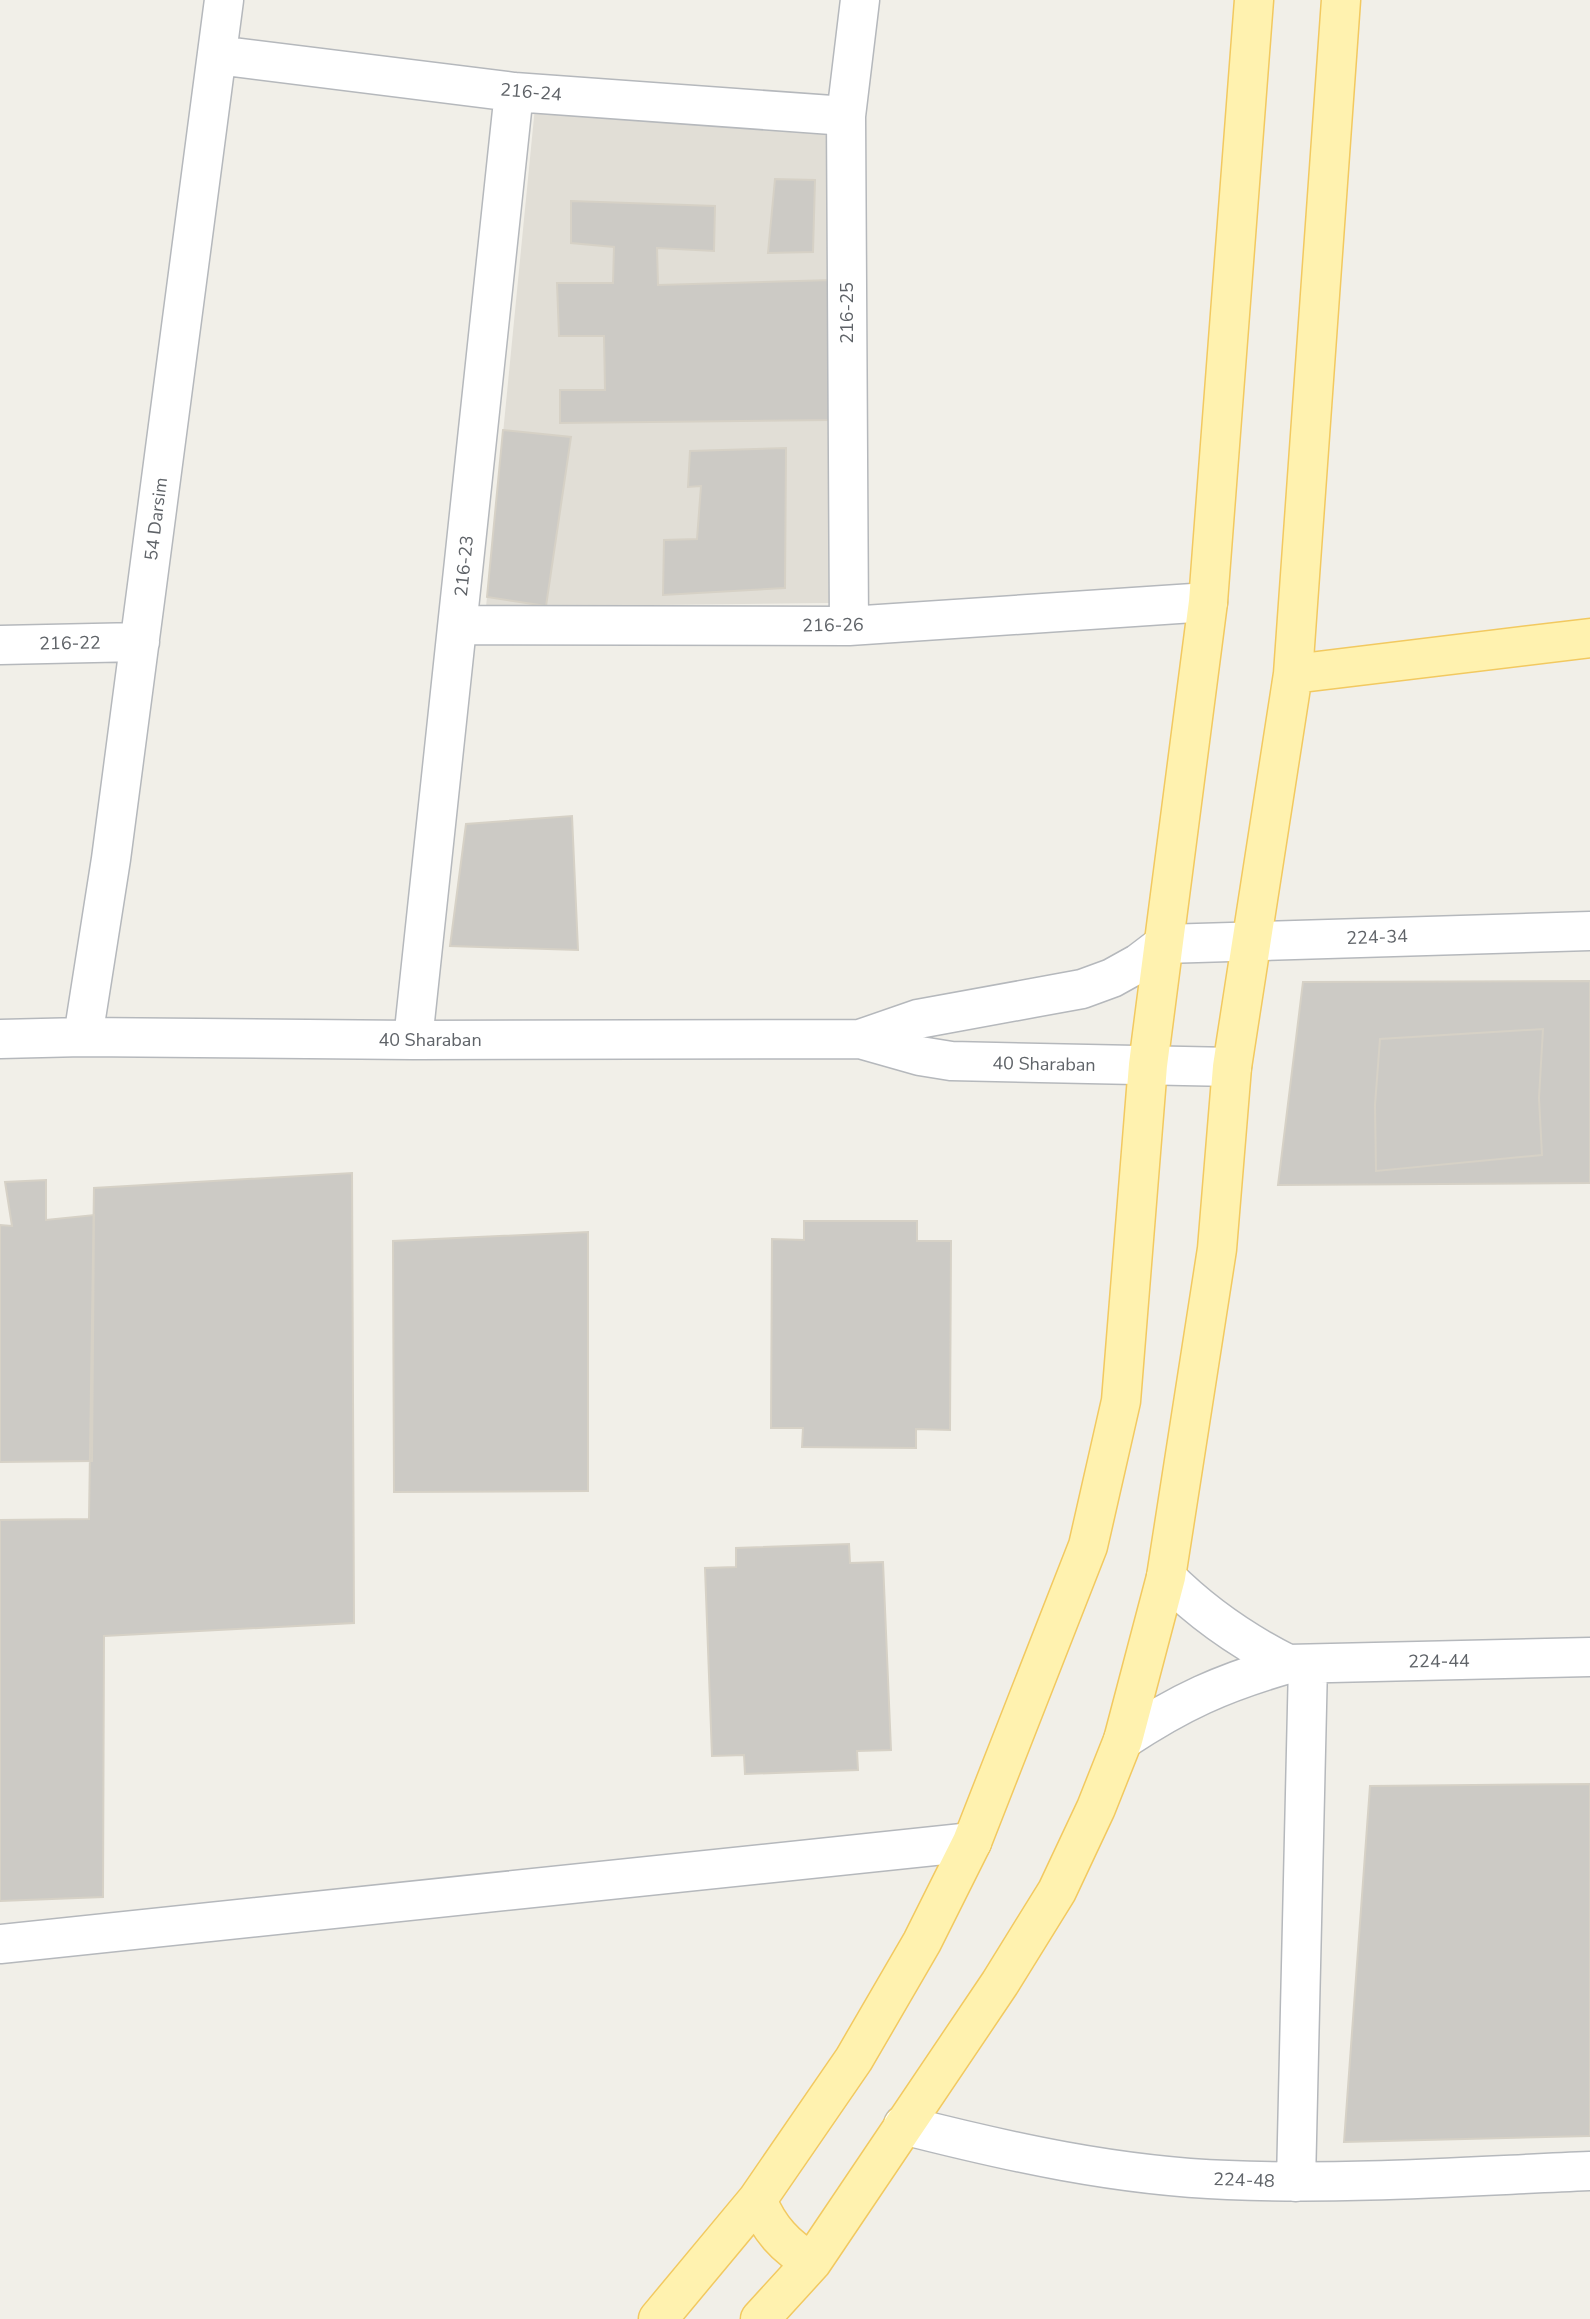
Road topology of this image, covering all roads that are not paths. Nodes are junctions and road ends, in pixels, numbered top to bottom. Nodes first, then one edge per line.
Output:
1 (224, 0) edge
2 (860, 0) edge
3 (1254, 0) edge
4 (1341, 0) edge
5 (217, 55) junction
6 (514, 92) junction
7 (846, 116) junction
8 (1209, 602) junction
9 (458, 625) junction
10 (849, 626) junction
11 (1590, 638) edge
12 (140, 642) junction
13 (0, 645) edge
14 (1293, 674) junction
15 (1590, 931) edge
16 (1251, 941) junction
17 (1164, 944) junction
18 (83, 1037) junction
19 (0, 1039) edge
20 (860, 1039) junction
21 (413, 1040) junction
22 (1148, 1065) junction
23 (1232, 1067) junction
24 (1166, 1577) junction
25 (1590, 1657) edge
26 (1298, 1664) junction
27 (1123, 1740) junction
28 (972, 1842) junction
29 (0, 1944) edge
30 (903, 2125) junction
31 (1590, 2171) edge
32 (1296, 2182) junction
33 (757, 2200) junction
34 (812, 2262) junction
35 (658, 2319) edge
36 (760, 2319) edge

1 - 5 street, 54 Darsim
2 - 7 street, 216-25
3 - 8 main road
4 - 14 main road
5 - 6 street, 216-24
5 - 12 street, 54 Darsim
6 - 7 street, 216-24
6 - 9 street, 216-23
7 - 10 street, 216-25
8 - 10 street, 216-26
8 - 17 main road
9 - 10 street, 216-26
9 - 21 street, 216-23
11 - 14 main road
12 - 13 street, 216-22
12 - 18 street, 54 Darsim
14 - 16 main road
15 - 16 street, 224-34
16 - 17 street, 224-34
16 - 23 main road
17 - 20 street, 40 Sharaban
17 - 22 main road
18 - 19 street, 40 Sharaban
18 - 21 street, 40 Sharaban
20 - 21 street, 40 Sharaban
20 - 22 street, 40 Sharaban
22 - 23 street, 40 Sharaban
22 - 28 main road
23 - 24 main road
24 - 26 street, 224-44
24 - 27 main road
25 - 26 street, 224-44
26 - 27 street, 224-44
26 - 32 street
27 - 30 main road
28 - 29 street
28 - 33 main road
30 - 32 street, 224-48
30 - 34 main road
31 - 32 street, 224-48
33 - 34 main road
33 - 35 main road
34 - 36 main road

